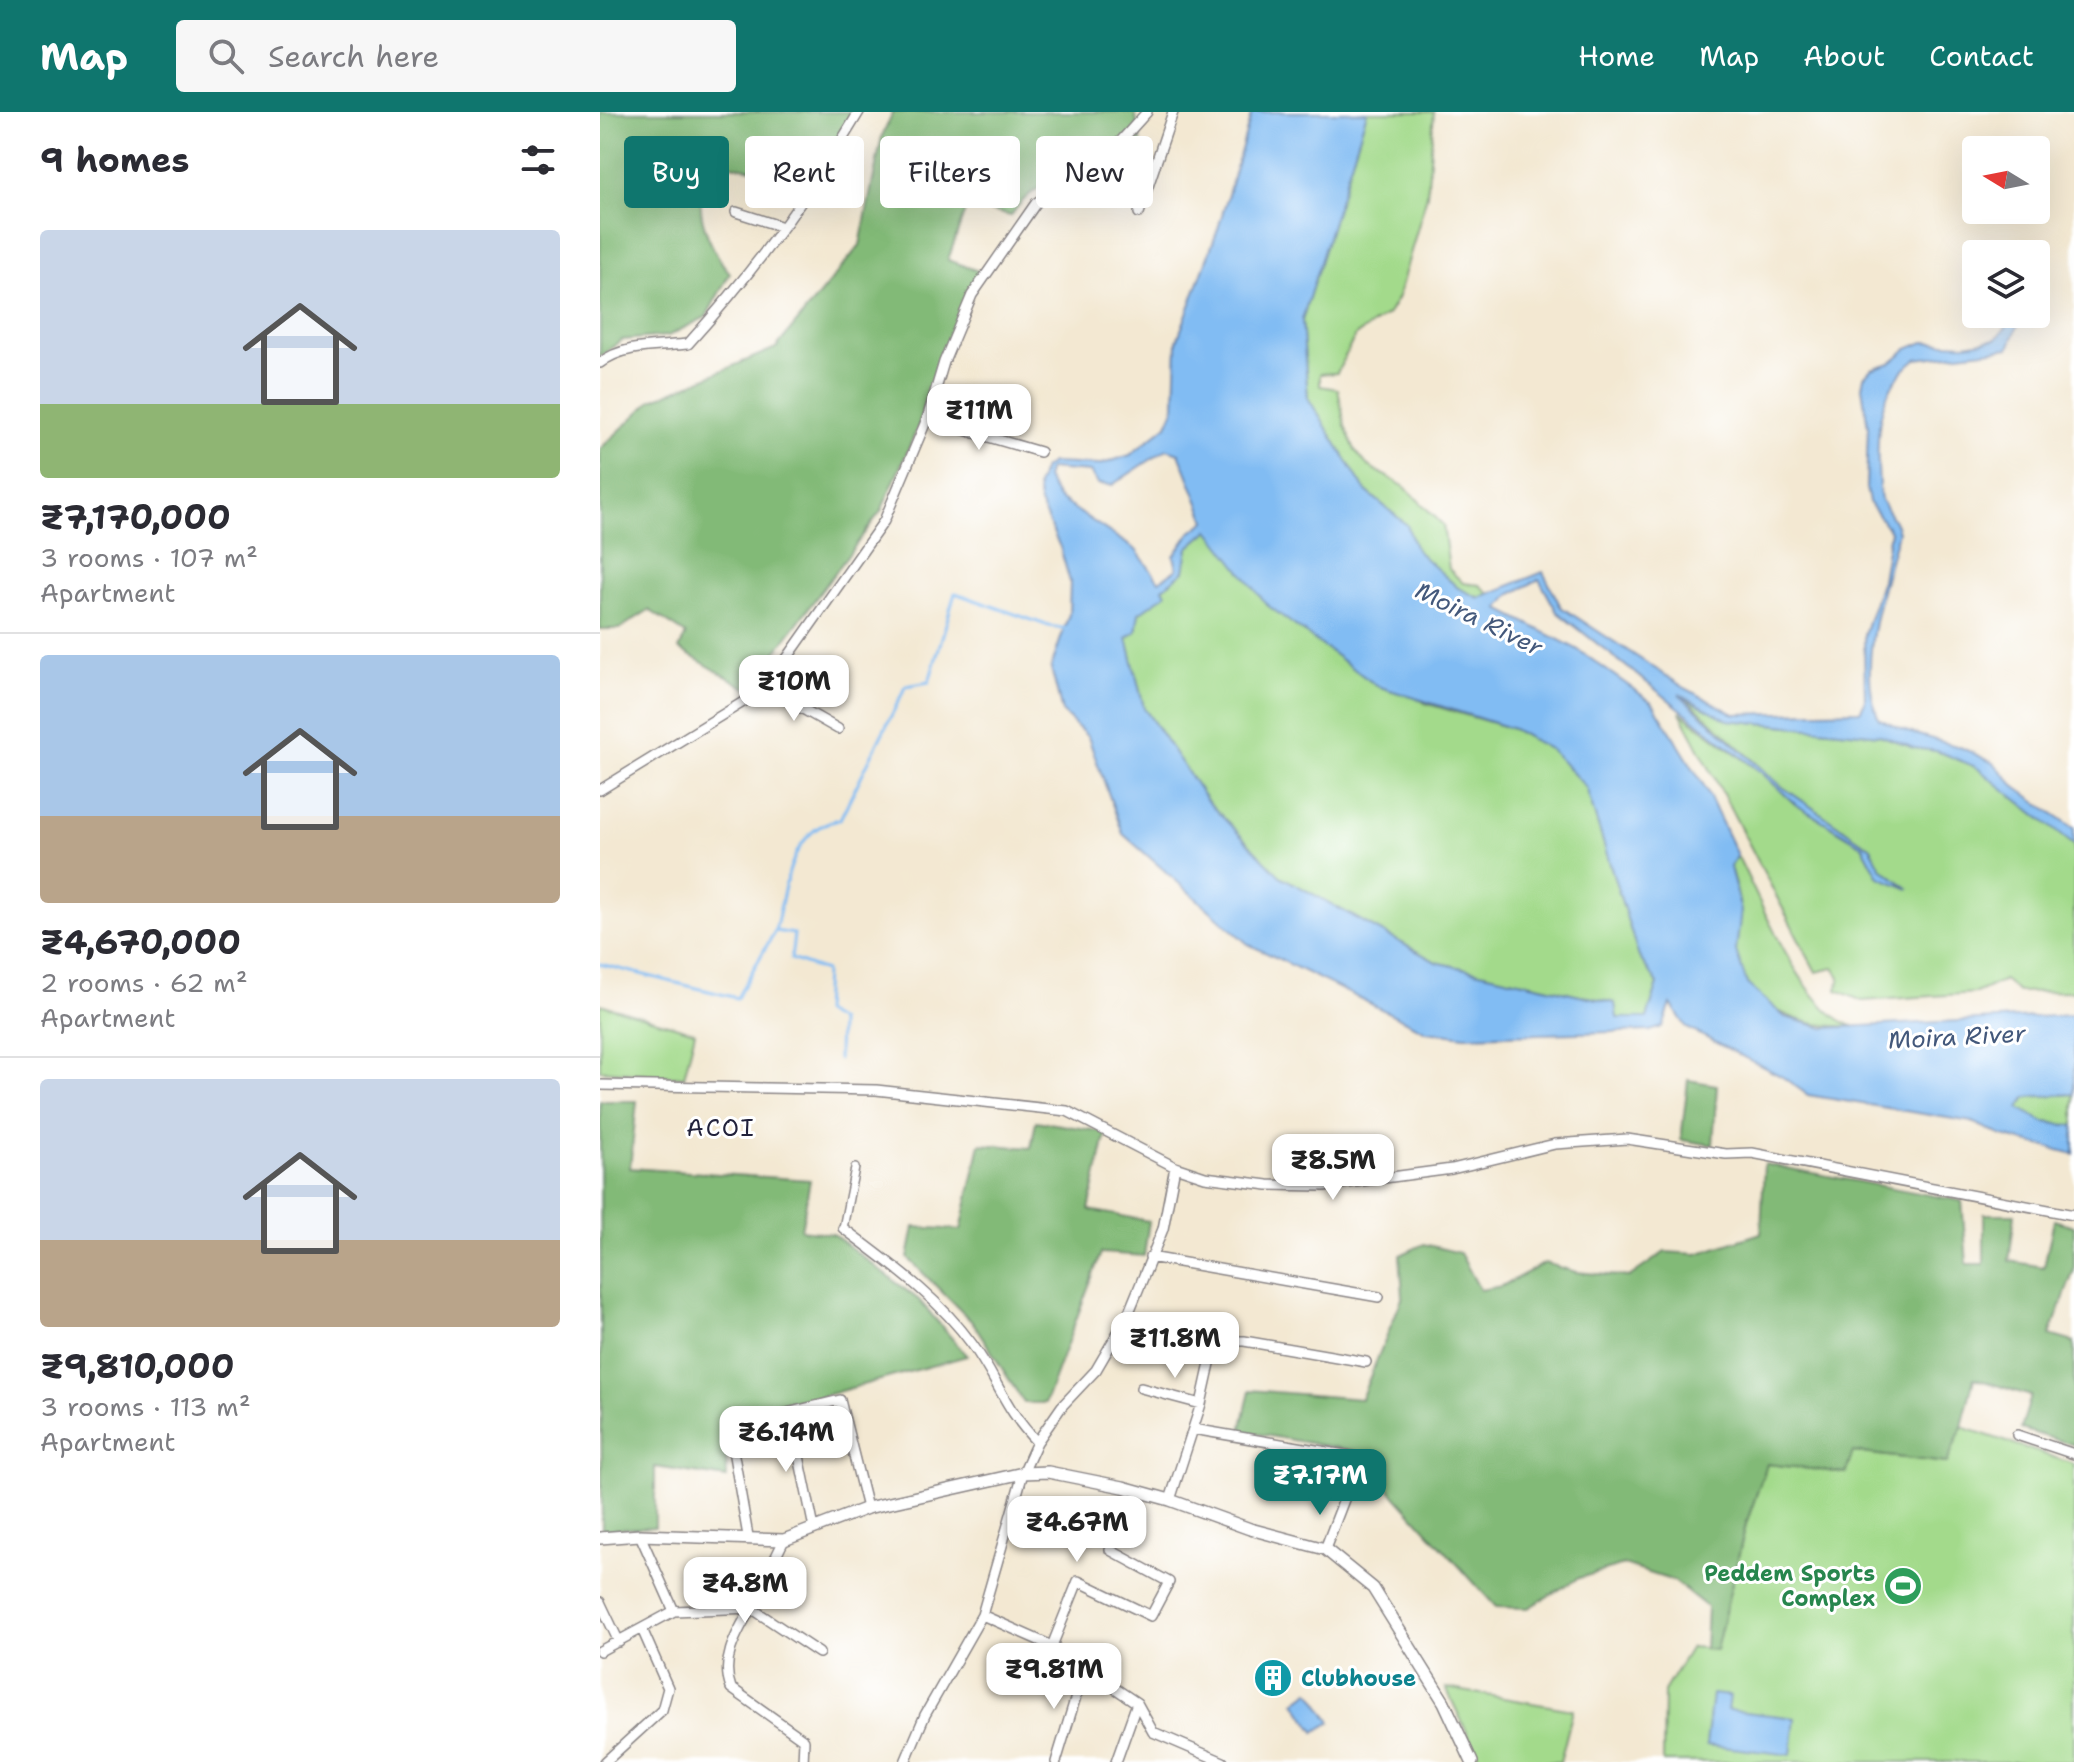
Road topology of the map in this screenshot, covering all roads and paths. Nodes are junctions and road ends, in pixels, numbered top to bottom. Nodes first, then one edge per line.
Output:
1 (859, 112) edge
2 (1147, 112) edge
3 (1173, 112) edge
4 (736, 212) dead end
5 (1139, 213) dead end
6 (783, 227) junction
7 (600, 363) edge
8 (927, 419) junction
9 (1040, 452) dead end
10 (766, 688) junction
11 (838, 729) dead end
12 (600, 790) edge
13 (600, 1085) edge
14 (1175, 1167) junction
15 (855, 1168) dead end
16 (2074, 1215) edge
17 (843, 1228) joint
18 (1150, 1257) junction
19 (1379, 1297) dead end
20 (1366, 1362) dead end
21 (1141, 1388) dead end
22 (1201, 1404) junction
23 (790, 1413) junction
24 (1193, 1429) junction
25 (2017, 1435) dead end
26 (1037, 1442) junction
27 (2074, 1454) edge
28 (1023, 1473) junction
29 (1170, 1500) junction
30 (867, 1508) junction
31 (814, 1528) junction
32 (640, 1535) junction
33 (748, 1536) junction
34 (600, 1538) edge
35 (784, 1540) junction
36 (1325, 1549) junction
37 (1110, 1550) dead end
38 (600, 1602) edge
39 (751, 1608) junction
40 (674, 1611) junction
41 (982, 1615) junction
42 (642, 1629) junction
43 (619, 1642) junction
44 (1052, 1646) junction
45 (600, 1651) edge
46 (819, 1653) dead end
47 (1084, 1670) junction
48 (1137, 1703) junction
49 (605, 1762) edge
50 (803, 1762) edge
51 (905, 1762) edge
52 (1056, 1762) edge
53 (1116, 1762) edge
54 (1223, 1762) edge
55 (1472, 1762) edge

1 - 6 street
2 - 8 street
3 - 5 street
4 - 6 street
6 - 7 street
8 - 9 street
8 - 10 street
10 - 11 street
10 - 12 street
13 - 14 street
14 - 16 street
14 - 18 street
15 - 17 street
17 - 26 street
18 - 19 street
18 - 26 street
20 - 22 street
21 - 22 street
22 - 24 street
23 - 30 street
23 - 31 street
23 - 33 street
24 - 29 street
24 - 36 street
25 - 27 street
26 - 28 street
28 - 29 street
28 - 30 street
28 - 41 street
29 - 36 street
30 - 31 street
31 - 35 street
32 - 33 street
32 - 34 street
32 - 40 street
33 - 35 street
35 - 39 street
36 - 55 street
37 - 44 street
38 - 43 street
39 - 40 street
39 - 46 street
39 - 50 street
40 - 42 street
41 - 44 street
41 - 51 street
42 - 43 street
42 - 49 street
43 - 45 street
44 - 47 street
47 - 48 street
47 - 52 street
48 - 53 street
48 - 54 street

